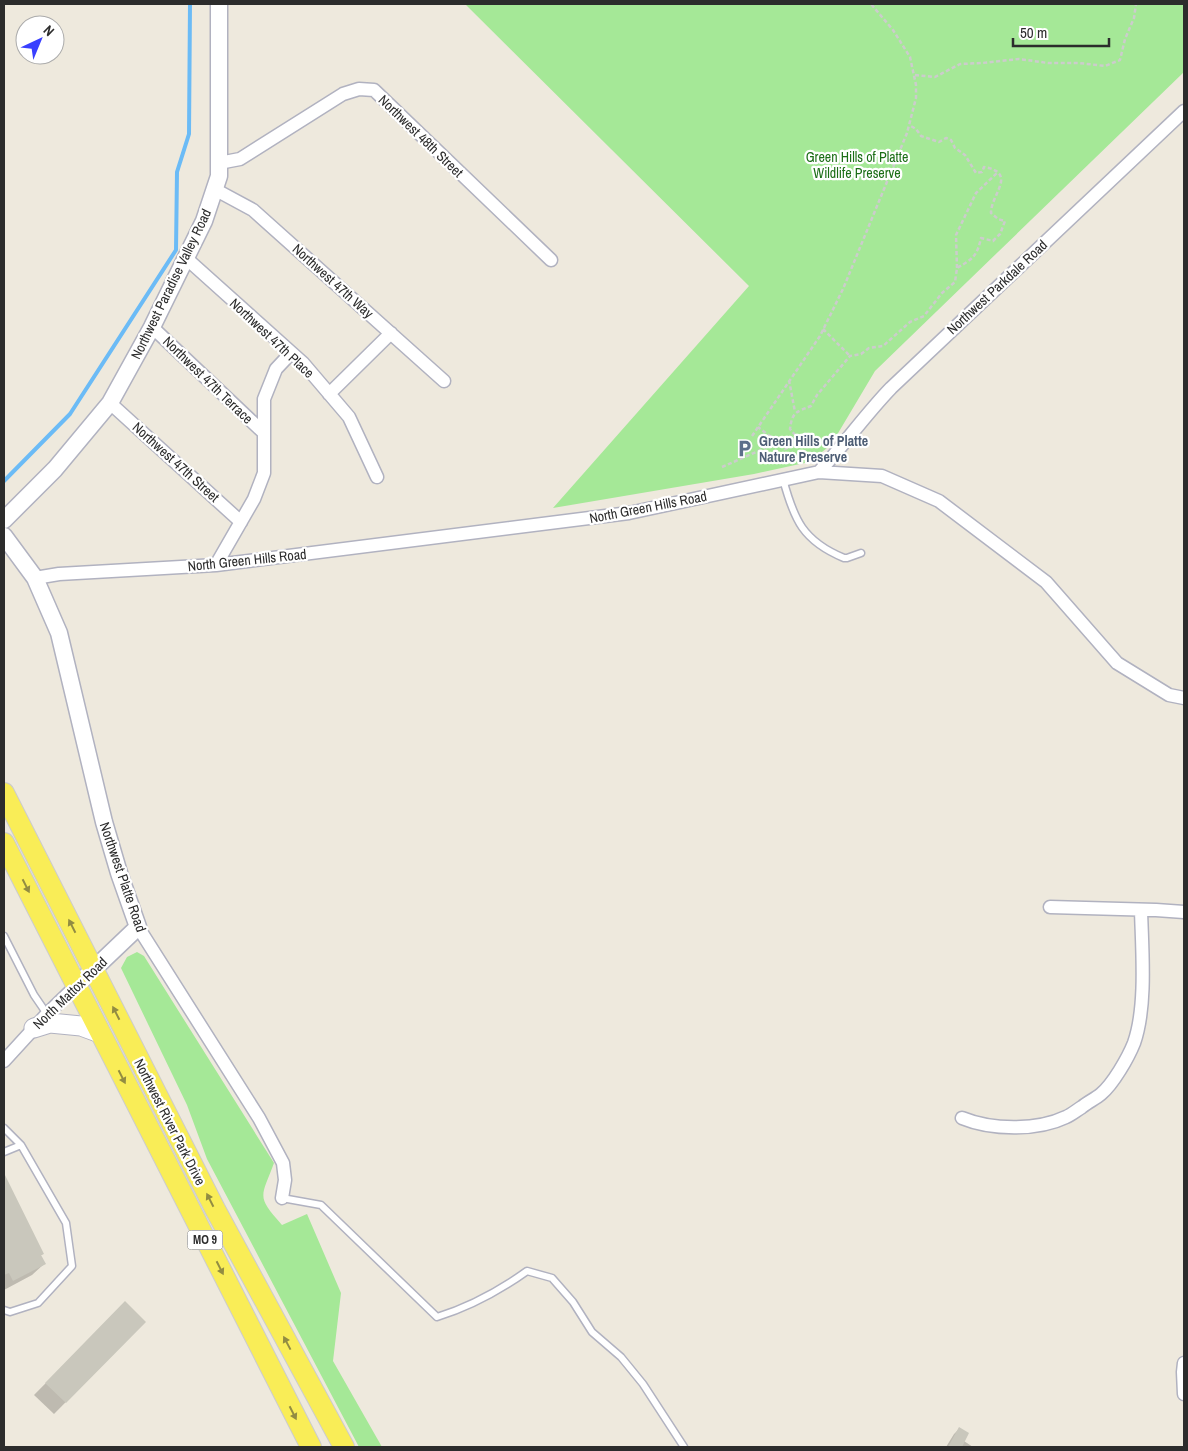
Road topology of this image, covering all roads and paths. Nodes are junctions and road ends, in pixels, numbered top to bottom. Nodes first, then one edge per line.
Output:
1 (219, 4) edge
2 (871, 4) edge
3 (1136, 4) edge
4 (914, 75) junction
5 (1184, 111) edge
6 (909, 125) junction
7 (219, 162) junction
8 (998, 172) junction
9 (216, 190) junction
10 (187, 259) junction
11 (551, 260) dead end
12 (958, 268) junction
13 (152, 327) junction
14 (823, 329) junction
15 (391, 332) junction
16 (291, 353) junction
17 (850, 356) junction
18 (789, 380) junction
19 (444, 381) dead end
20 (329, 394) junction
21 (110, 403) junction
22 (796, 412) junction
23 (758, 427) junction
24 (264, 433) junction
25 (752, 436) dead end
26 (774, 441) junction
27 (722, 467) dead end
28 (819, 472) junction
29 (377, 477) dead end
30 (783, 479) junction
31 (4, 520) edge
32 (242, 522) junction
33 (4, 536) edge
34 (860, 553) dead end
35 (216, 565) junction
36 (35, 578) junction
37 (1184, 698) edge
38 (4, 793) edge
39 (4, 843) edge
40 (1050, 907) dead end
41 (1141, 910) junction
42 (1184, 912) edge
43 (138, 927) junction
44 (4, 936) edge
45 (94, 970) junction
46 (76, 986) junction
47 (47, 1014) junction
48 (34, 1028) junction
49 (100, 1033) junction
50 (4, 1060) edge
51 (962, 1118) dead end
52 (4, 1128) edge
53 (21, 1145) junction
54 (4, 1152) edge
55 (282, 1198) joint
56 (4, 1310) edge
57 (1184, 1364) edge
58 (1184, 1394) edge
59 (311, 1447) edge
60 (344, 1447) edge
61 (684, 1447) edge

1 - 7 street, Northwest Paradise Valley Road
2 - 4 path
3 - 4 path
4 - 6 path
5 - 28 street, Northwest Parkdale Road
6 - 8 path
6 - 14 path
7 - 9 street, Northwest Paradise Valley Road
7 - 11 street, Northwest 48th Street
8 - 12 path
8 - 12 path
9 - 10 street, Northwest Paradise Valley Road
9 - 15 street, Northwest 47th Way
10 - 13 street, Northwest Paradise Valley Road
10 - 16 street, Northwest 47th Place
12 - 17 path
13 - 21 street, Northwest Paradise Valley Road
13 - 24 street, Northwest 47th Terrace
14 - 17 path
14 - 18 path
15 - 19 street, Northwest 47th Way
15 - 20 street
16 - 20 street, Northwest 47th Place
16 - 24 street, Northwest 47th Terrace
17 - 22 path
18 - 22 path
18 - 23 path
20 - 29 street, Northwest 47th Place
21 - 31 street, Northwest Paradise Valley Road
21 - 32 street, Northwest 47th Street
22 - 26 path
23 - 25 path
23 - 26 path
24 - 32 street, Northwest 47th Terrace
26 - 27 path
28 - 30 street, North Green Hills Road
28 - 37 street, North Green Hills Road
30 - 34 lane
30 - 35 street, North Green Hills Road
32 - 35 street, Northwest 47th Terrace
33 - 36 street, Northwest Platte Road
35 - 36 street, North Green Hills Road
36 - 43 street, Northwest Platte Road
45 -> 38 main road, Northwest River Park Drive / MO 9
39 -> 46 main road, Northwest River Park Drive / MO 9
40 - 41 street
41 - 42 street
41 - 51 street
43 - 45 street, North Mattox Road
43 - 55 street, Northwest Platte Road
44 - 47 lane
45 - 46 street, North Mattox Road
60 -> 45 main road, Northwest River Park Drive / MO 9
46 - 47 street, North Mattox Road
46 - 49 main road, Northwest River Park Drive / MO 9
47 - 48 street, North Mattox Road
48 - 49 main road
48 - 50 street, North Mattox Road
49 -> 59 main road, Northwest River Park Drive / MO 9
52 - 53 lane
53 - 54 lane
53 - 56 lane
55 - 61 lane
57 - 58 street

